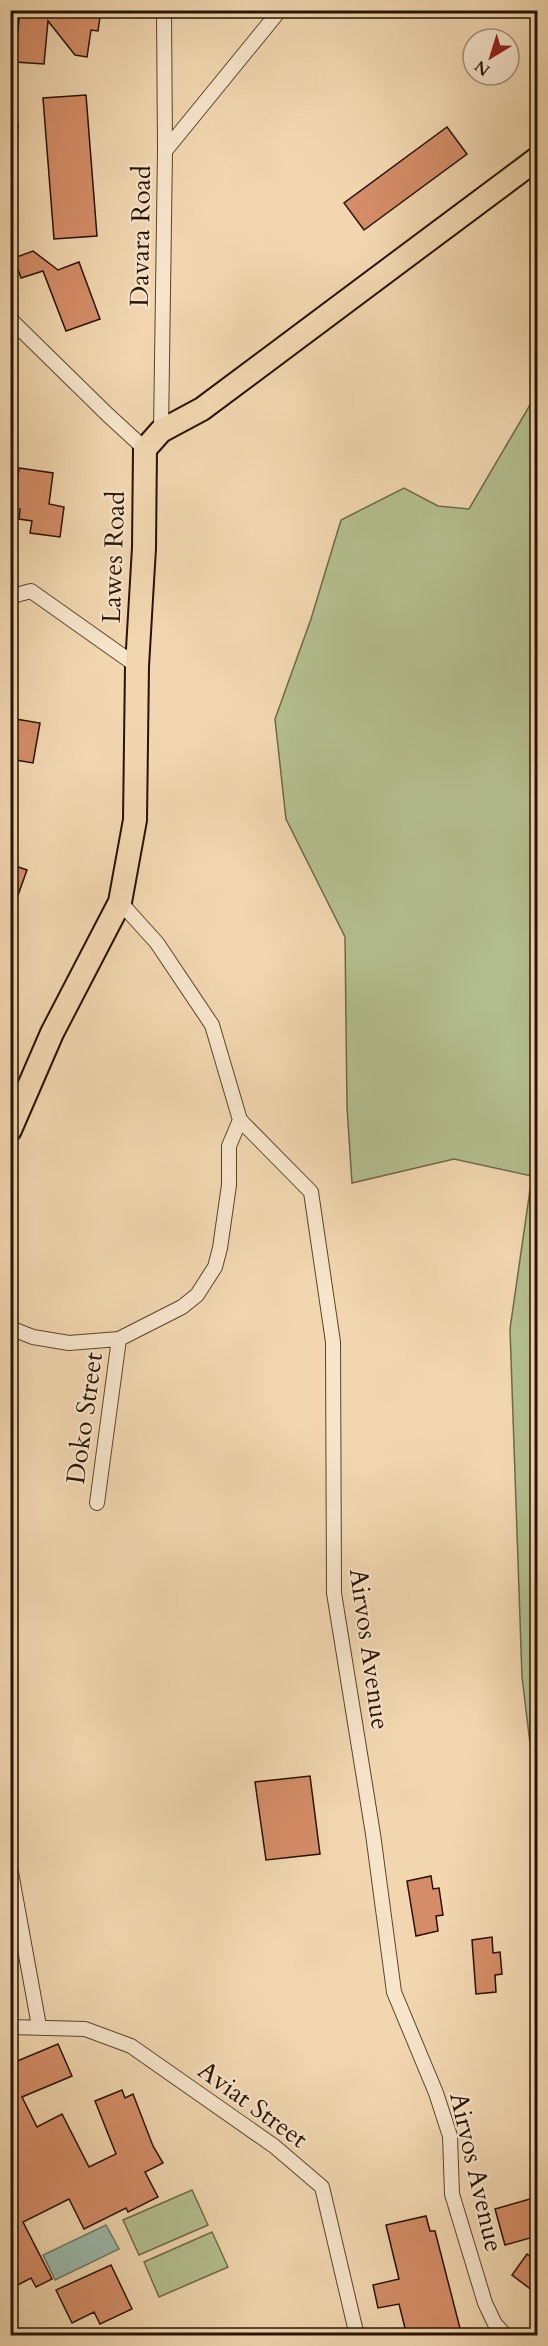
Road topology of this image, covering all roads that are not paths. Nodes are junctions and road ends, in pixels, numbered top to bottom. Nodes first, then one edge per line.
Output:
1 (164, 10) edge
2 (280, 10) edge
3 (14, 125) dead end
4 (165, 152) junction
5 (537, 158) edge
6 (10, 181) edge
7 (10, 319) edge
8 (161, 431) junction
9 (146, 449) junction
10 (10, 600) edge
11 (137, 666) junction
12 (120, 902) junction
13 (240, 1120) junction
14 (10, 1130) edge
15 (10, 1328) edge
16 (119, 1339) junction
17 (97, 1503) dead end
18 (10, 1867) edge
19 (39, 2026) junction
20 (10, 2027) edge
21 (357, 2336) edge
22 (506, 2336) edge

1 - 4 street
2 - 4 street, Davara Road
3 - 6 lane
4 - 8 street, Davara Road
5 - 8 main road
7 - 9 street
8 - 9 main road
9 - 11 main road, Lawes Road
10 - 11 street
11 - 12 main road, Lawes Road
12 - 13 street, Airvos Avenue
12 - 14 main road, Lawes Road
13 - 16 street
13 - 22 street, Airvos Avenue
15 - 16 street
16 - 17 street, Doko Street
18 - 19 street
19 - 20 street, Aviat Street
19 - 21 street, Aviat Street

